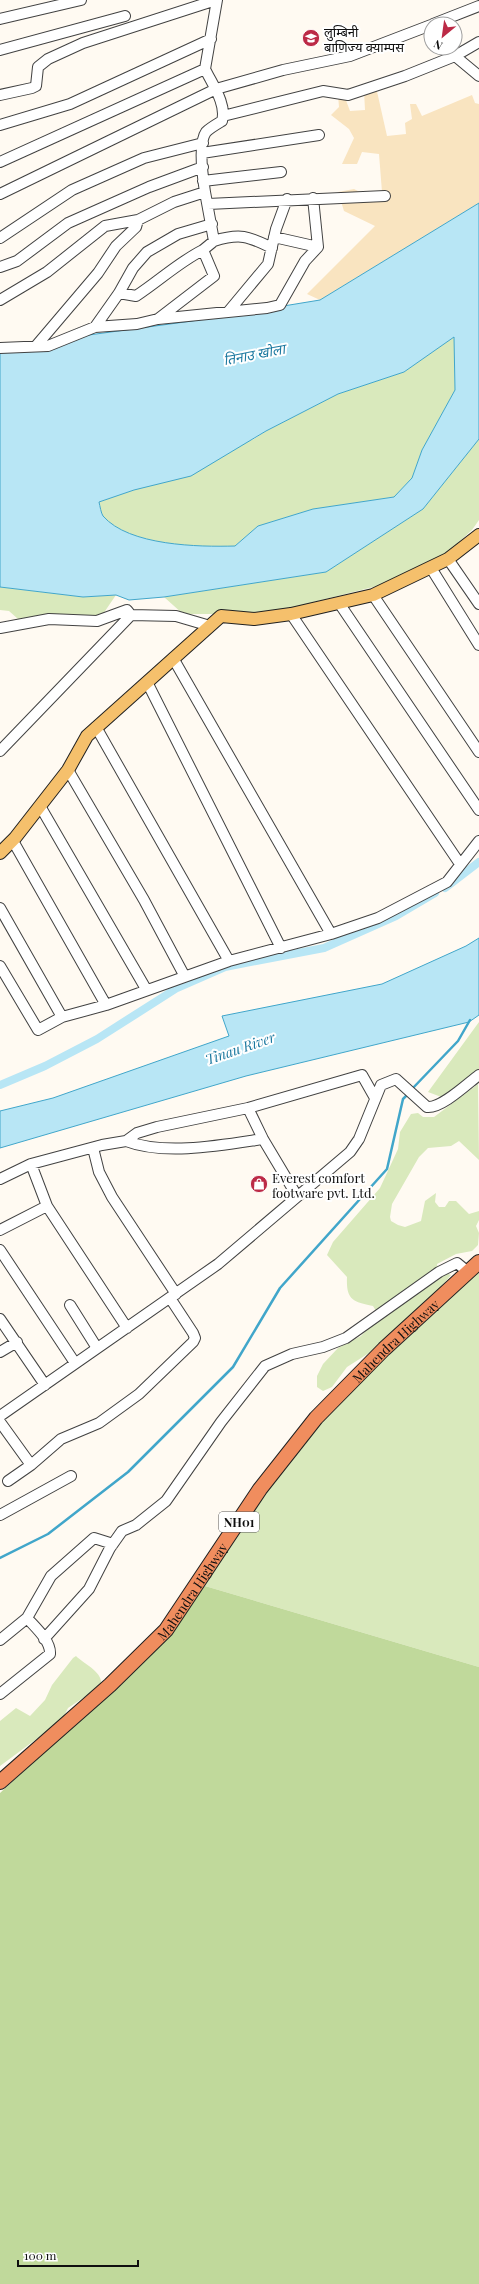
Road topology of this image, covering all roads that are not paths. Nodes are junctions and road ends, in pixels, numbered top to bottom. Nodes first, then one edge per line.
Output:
1 (81, 0) edge
2 (216, 0) edge
3 (479, 6) edge
4 (125, 16) dead end
5 (453, 16) edge
6 (0, 20) edge
7 (423, 28) edge
8 (211, 39) junction
9 (479, 42) edge
10 (0, 50) edge
11 (463, 51) edge
12 (455, 56) joint
13 (205, 69) junction
14 (479, 76) edge
15 (216, 89) junction
16 (0, 95) edge
17 (223, 116) junction
18 (0, 125) edge
19 (319, 135) dead end
20 (202, 148) junction
21 (0, 162) edge
22 (203, 167) junction
23 (281, 172) dead end
24 (203, 181) junction
25 (205, 192) junction
26 (0, 194) edge
27 (385, 196) dead end
28 (313, 198) junction
29 (287, 199) junction
30 (208, 204) junction
31 (138, 220) junction
32 (212, 224) junction
33 (274, 237) junction
34 (0, 238) edge
35 (214, 241) junction
36 (318, 247) junction
37 (272, 248) junction
38 (203, 250) junction
39 (0, 267) edge
40 (119, 293) junction
41 (0, 300) edge
42 (228, 312) junction
43 (158, 319) junction
44 (95, 327) junction
45 (36, 346) junction
46 (0, 348) edge
47 (479, 535) edge
48 (448, 559) junction
49 (431, 568) junction
50 (373, 595) junction
51 (340, 603) junction
52 (479, 604) edge
53 (291, 614) junction
54 (132, 615) junction
55 (210, 626) junction
56 (0, 628) edge
57 (479, 645) edge
58 (173, 658) junction
59 (147, 682) junction
60 (96, 727) junction
61 (0, 751) edge
62 (479, 752) edge
63 (68, 770) junction
64 (40, 806) junction
65 (479, 810) edge
66 (13, 841) junction
67 (478, 845) edge
68 (0, 853) edge
69 (460, 864) junction
70 (0, 908) edge
71 (331, 934) junction
72 (281, 948) junction
73 (229, 961) junction
74 (0, 966) edge
75 (184, 976) junction
76 (146, 989) junction
77 (106, 1005) junction
78 (62, 1017) junction
79 (478, 1077) edge
80 (375, 1098) junction
81 (248, 1108) junction
82 (263, 1139) junction
83 (126, 1141) junction
84 (93, 1148) junction
85 (31, 1164) junction
86 (0, 1179) edge
87 (297, 1196) junction
88 (47, 1206) junction
89 (0, 1230) edge
90 (0, 1250) edge
91 (479, 1262) edge
92 (468, 1272) junction
93 (173, 1296) junction
94 (70, 1305) dead end
95 (0, 1319) edge
96 (127, 1328) junction
97 (16, 1342) junction
98 (97, 1348) junction
99 (0, 1352) edge
100 (75, 1363) junction
101 (45, 1385) junction
102 (0, 1416) edge
103 (0, 1422) edge
104 (32, 1465) junction
105 (71, 1476) dead end
106 (8, 1481) dead end
107 (0, 1515) edge
108 (113, 1544) junction
109 (27, 1618) junction
110 (44, 1639) junction
111 (0, 1640) edge
112 (0, 1694) edge
113 (0, 1782) edge

1 - 6 street
2 - 8 street
2 - 16 street
3 - 5 street
4 - 10 street
7 - 15 street
8 - 13 street
8 - 18 street
9 - 11 street
12 - 14 street
12 - 17 street
13 - 15 street
13 - 21 street
15 - 17 street
15 - 26 street
17 - 20 street
19 - 20 street
20 - 22 street
20 - 34 street
22 - 24 street
22 - 39 street
23 - 24 street
24 - 25 street
25 - 30 street
25 - 31 street
27 - 28 street
28 - 29 street
28 - 36 street
29 - 30 street
29 - 33 street
30 - 32 street
31 - 41 street
31 - 45 street
32 - 35 street
32 - 40 street
33 - 36 street
33 - 37 street
35 - 37 street
35 - 38 street
36 - 42 street
37 - 42 street
38 - 40 street
38 - 43 street
40 - 44 street
42 - 43 street
43 - 44 street
44 - 45 street
45 - 46 street
47 - 48 main road
48 - 49 main road
48 - 52 street
49 - 50 main road
49 - 57 street
50 - 51 main road
50 - 62 street
51 - 53 main road
51 - 65 street
53 - 55 main road
53 - 69 street
54 - 55 street
54 - 56 street
54 - 61 street
55 - 58 main road
58 - 59 main road
58 - 71 street
59 - 60 main road
59 - 72 street
60 - 63 main road
60 - 73 street
63 - 64 main road
63 - 75 street
64 - 66 main road
64 - 76 street
66 - 68 main road
66 - 77 street
67 - 69 street
69 - 71 street
70 - 78 street
71 - 72 street
72 - 73 street
73 - 75 street
74 - 78 street
75 - 76 street
76 - 77 street
77 - 78 street
79 - 80 street
80 - 81 street
80 - 87 street
81 - 82 street
81 - 83 street
82 - 83 street
82 - 87 street
83 - 84 street
84 - 85 street
84 - 93 street
85 - 86 street
85 - 88 street
87 - 93 street
88 - 89 street
88 - 96 street
90 - 100 street
91 - 92 highway, Mahendra Highway / NH01
92 - 108 street
92 - 113 highway, Mahendra Highway / NH01
93 - 96 street
93 - 104 street
94 - 98 street
95 - 97 street
96 - 98 street
97 - 99 street
97 - 101 street
98 - 100 street
100 - 101 street
101 - 102 street
103 - 104 street
104 - 106 street
105 - 107 street
108 - 109 street
108 - 110 street
109 - 110 street
109 - 111 street
110 - 112 street

